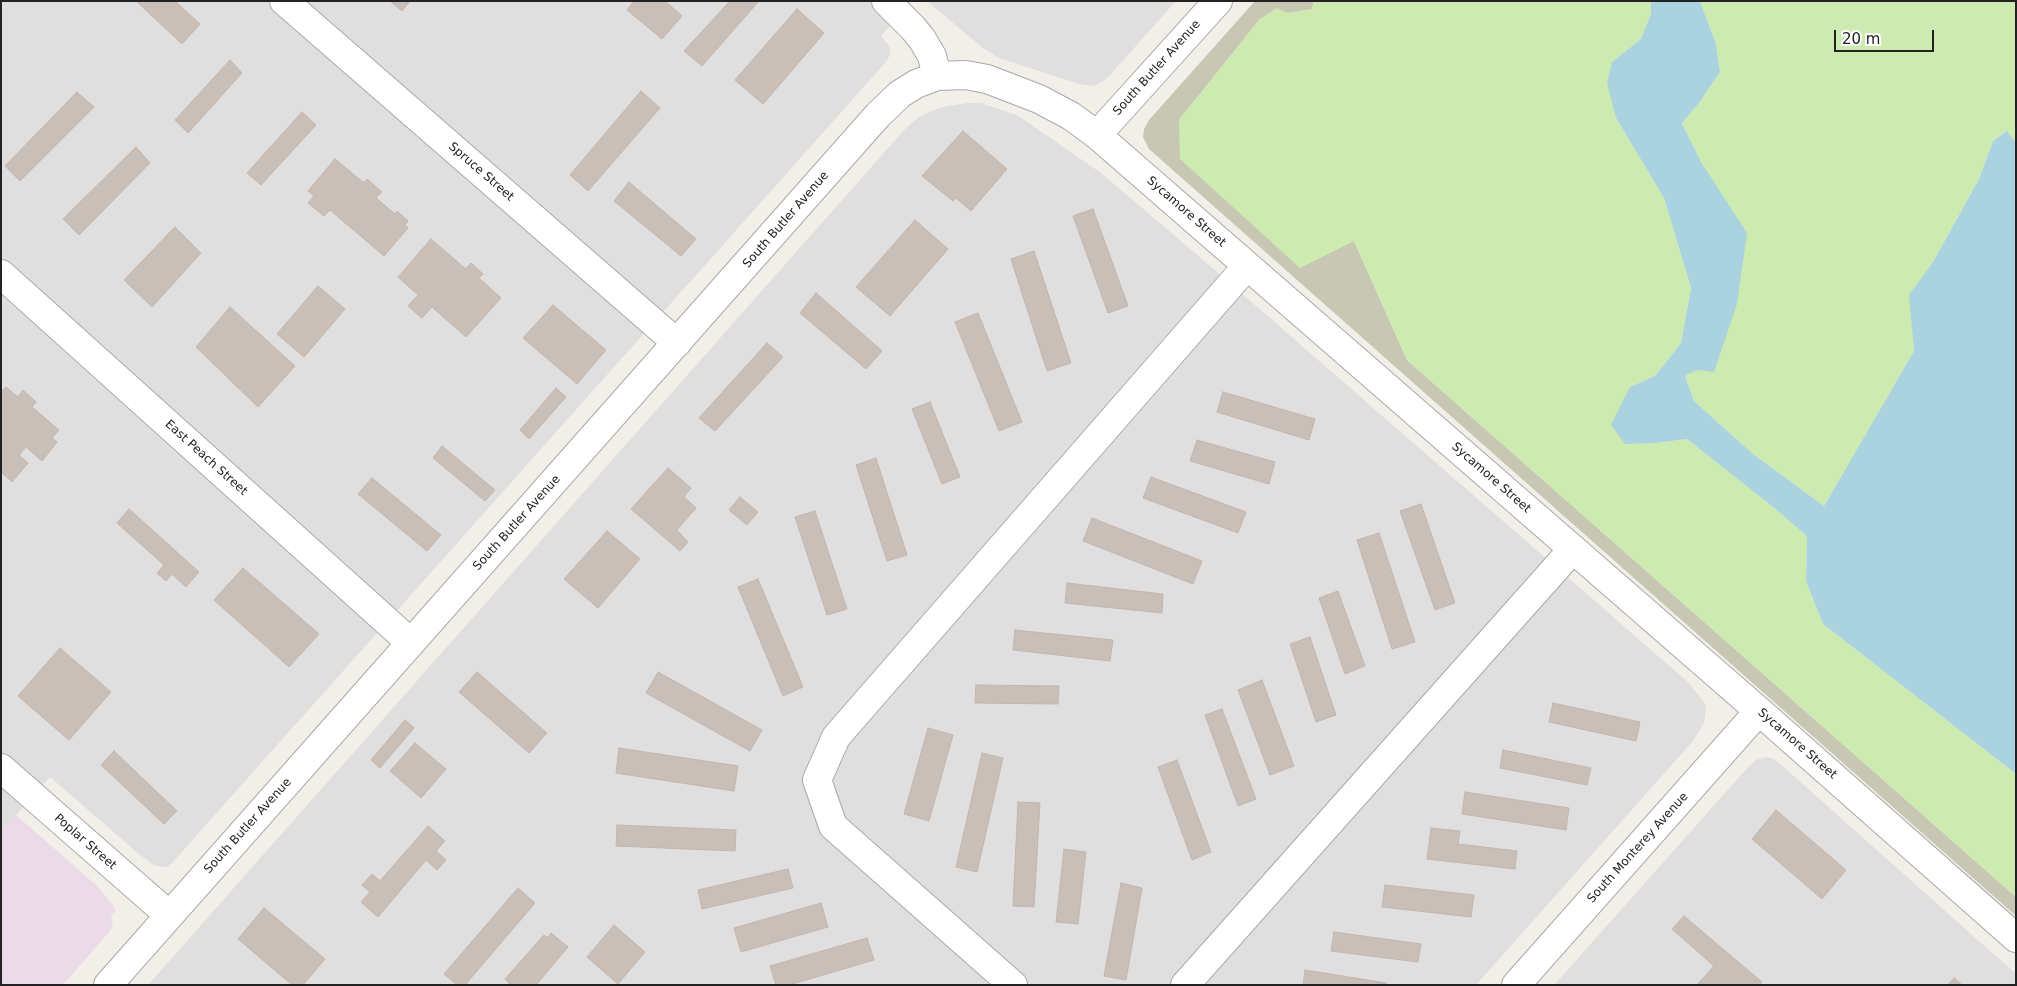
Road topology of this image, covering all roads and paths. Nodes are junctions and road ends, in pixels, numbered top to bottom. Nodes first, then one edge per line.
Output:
1 (284, 1) edge
2 (886, 1) edge
3 (1218, 1) edge
4 (937, 76) junction
5 (1097, 135) junction
6 (1247, 266) junction
7 (1, 274) edge
8 (677, 343) junction
9 (1573, 549) junction
10 (411, 643) junction
11 (1759, 711) junction
12 (1, 768) edge
13 (169, 915) junction
14 (2016, 938) edge
15 (108, 985) edge
16 (1013, 985) edge
17 (1185, 985) edge
18 (1516, 985) edge

1 - 8 street, Spruce Street
2 - 4 street
3 - 5 street, South Butler Avenue
4 - 5 street, Sycamore Street
4 - 8 street, South Butler Avenue
5 - 6 street, Sycamore Street
6 - 9 street, Sycamore Street
6 - 16 street
7 - 10 street, East Peach Street
8 - 10 street, South Butler Avenue
9 - 11 street, Sycamore Street
9 - 17 street
10 - 13 street, South Butler Avenue
11 - 14 street, Sycamore Street
11 - 18 street, South Monterey Avenue
12 - 13 street, Poplar Street
13 - 15 street, South Butler Avenue

